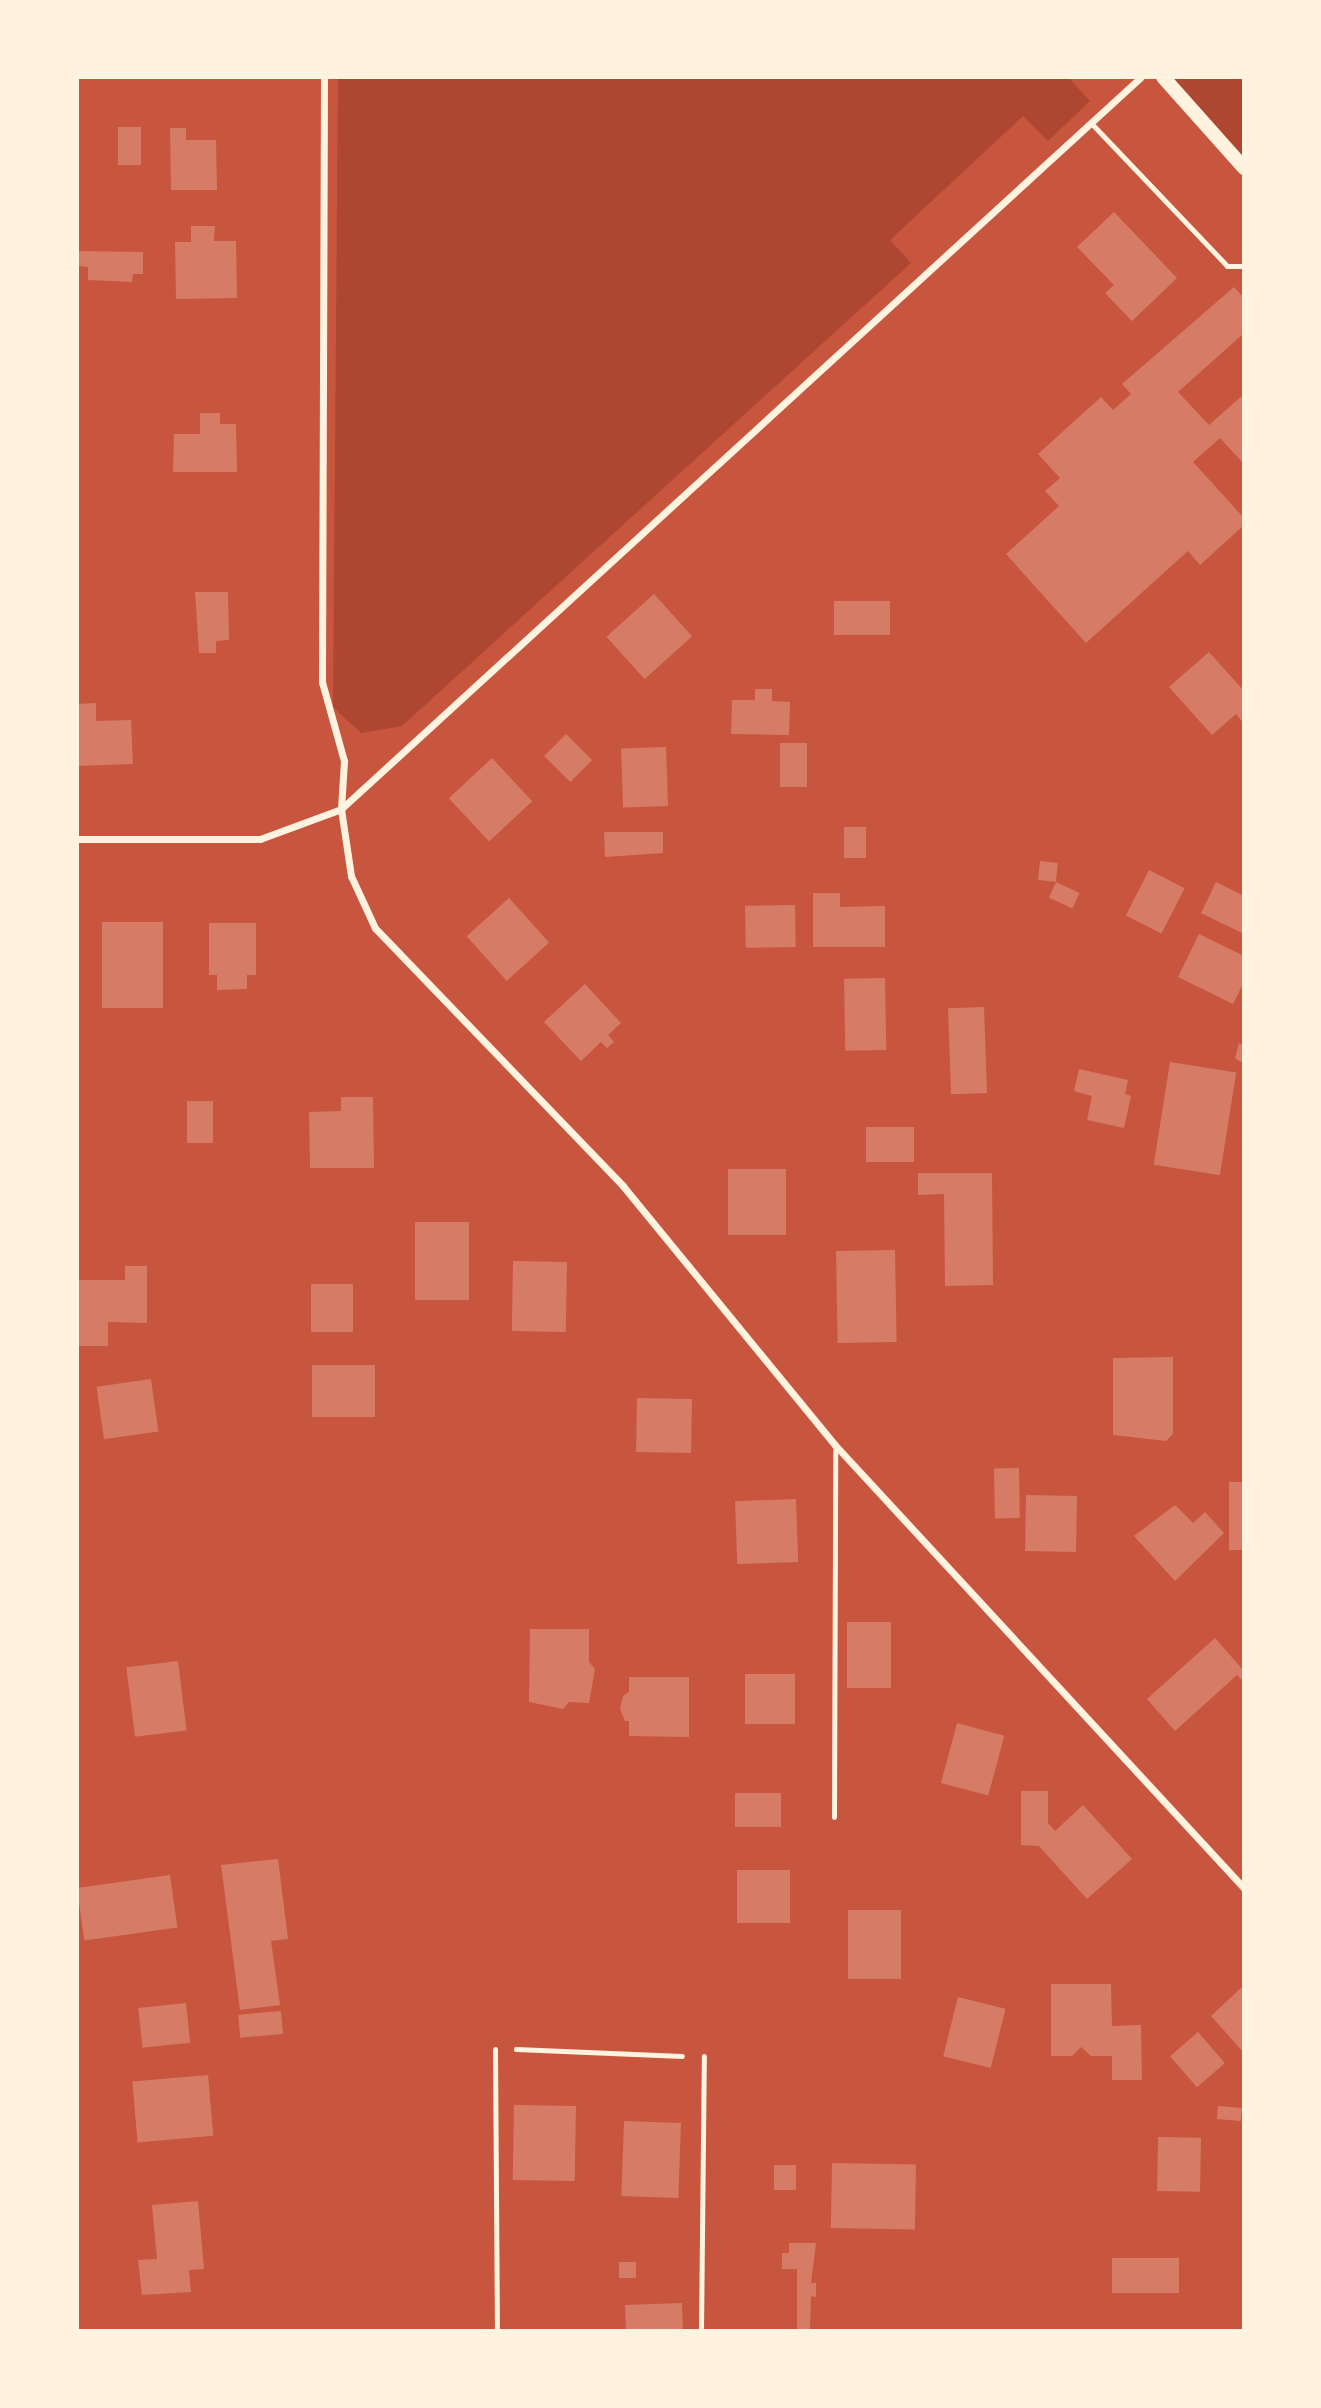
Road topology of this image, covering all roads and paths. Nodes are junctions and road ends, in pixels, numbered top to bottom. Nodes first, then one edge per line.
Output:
1 (324, 77) edge
2 (1141, 77) edge
3 (1163, 77) edge
4 (1092, 124) junction
5 (1244, 168) edge
6 (1244, 266) edge
7 (341, 809) junction
8 (77, 839) edge
9 (835, 1445) junction
10 (834, 1816) dead end
11 (1244, 1888) edge
12 (495, 2049) joint
13 (704, 2056) joint
14 (497, 2331) edge
15 (701, 2331) edge

1 - 7 street
2 - 4 street
3 - 5 main road
4 - 6 lane
4 - 7 street
7 - 8 street
7 - 9 street
9 - 10 lane
9 - 11 street
12 - 13 path
12 - 14 lane
13 - 15 lane

